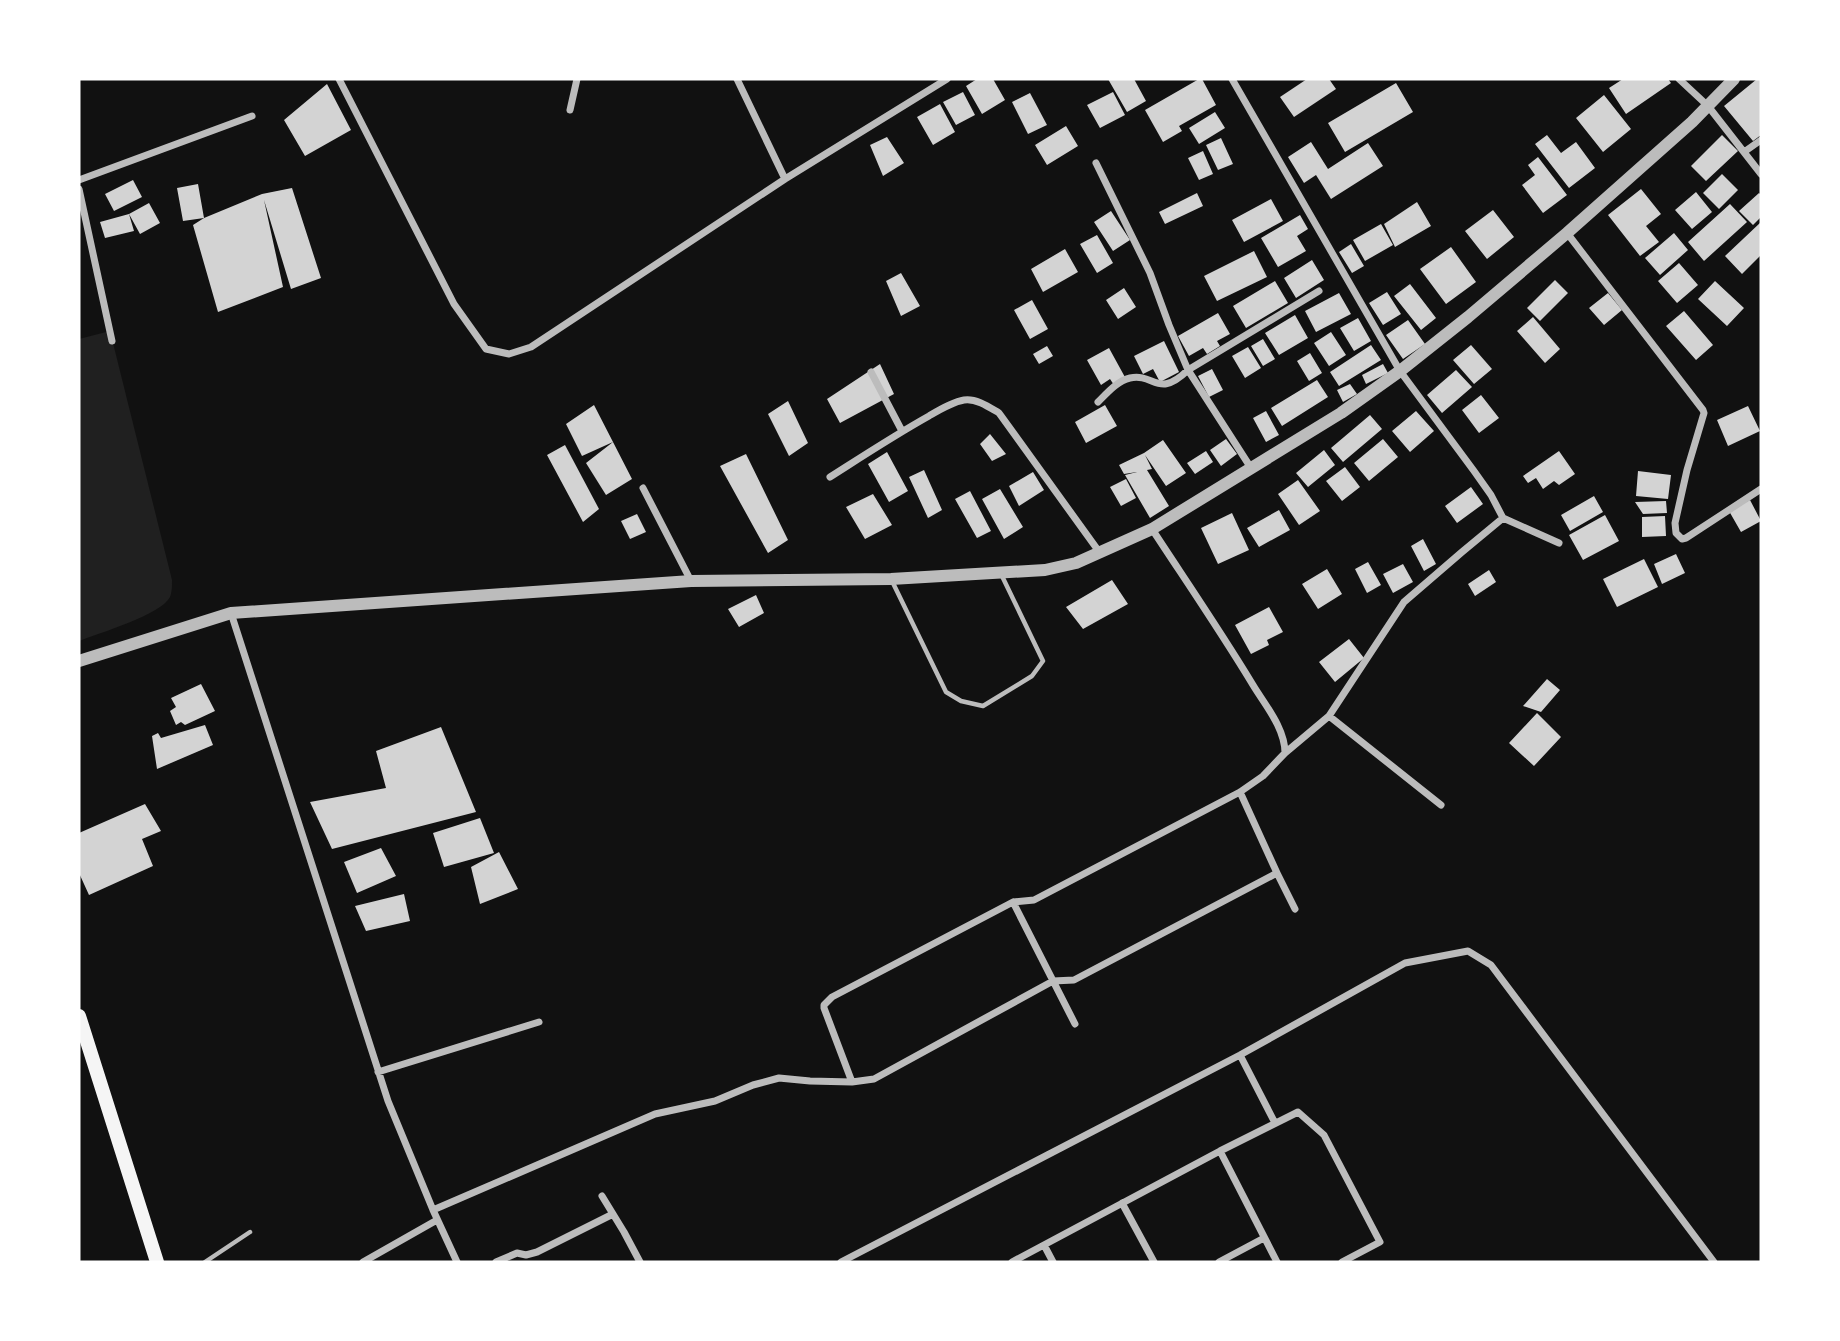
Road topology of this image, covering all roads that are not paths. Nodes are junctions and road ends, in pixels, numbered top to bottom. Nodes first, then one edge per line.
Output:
1 (339, 79) edge
2 (577, 79) edge
3 (737, 79) edge
4 (946, 79) edge
5 (1232, 79) edge
6 (1679, 79) edge
7 (1734, 79) edge
8 (1708, 106) junction
9 (570, 110) dead end
10 (252, 116) dead end
11 (1761, 140) edge
12 (1744, 152) junction
13 (1096, 163) dead end
14 (1761, 174) edge
15 (785, 179) junction
16 (79, 180) edge
17 (79, 189) edge
18 (1567, 233) junction
19 (1319, 290) dead end
20 (112, 341) dead end
21 (1188, 370) junction
22 (1400, 371) junction
23 (871, 372) dead end
24 (1098, 402) dead end
25 (902, 430) junction
26 (1251, 468) junction
27 (830, 477) dead end
28 (643, 488) dead end
29 (1761, 489) edge
30 (1503, 518) junction
31 (1152, 530) junction
32 (1559, 543) dead end
33 (1100, 553) junction
34 (1000, 572) junction
35 (891, 579) junction
36 (691, 581) junction
37 (231, 613) junction
38 (79, 661) edge
39 (1329, 716) junction
40 (1285, 753) junction
41 (1240, 792) junction
42 (1441, 806) dead end
43 (1277, 873) junction
44 (1013, 902) junction
45 (1295, 909) dead end
46 (1053, 981) junction
47 (79, 1016) edge
48 (539, 1023) dead end
49 (1075, 1024) dead end
50 (1240, 1055) junction
51 (378, 1072) junction
52 (852, 1082) junction
53 (1275, 1123) junction
54 (1220, 1151) junction
55 (602, 1196) dead end
56 (1122, 1203) junction
57 (433, 1210) junction
58 (613, 1214) junction
59 (437, 1220) junction
60 (250, 1232) dead end
61 (1264, 1238) junction
62 (1044, 1245) junction
63 (158, 1262) edge
64 (205, 1262) edge
65 (363, 1262) edge
66 (457, 1262) edge
67 (496, 1262) edge
68 (640, 1262) edge
69 (841, 1262) edge
70 (1012, 1262) edge
71 (1053, 1262) edge
72 (1154, 1262) edge
73 (1219, 1262) edge
74 (1277, 1262) edge
75 (1342, 1262) edge
76 (1714, 1262) edge

1 - 15 street
2 - 9 street
3 - 15 street
4 - 15 street
5 - 22 street
6 - 8 street
7 - 8 street
8 - 12 street
8 - 18 street
10 - 16 street
11 - 12 street
12 - 14 street
13 - 21 street
17 - 20 street
18 - 22 street
18 - 29 street
19 - 21 street
21 - 24 street
21 - 26 street
22 - 26 street
22 - 30 street
23 - 25 street
25 - 27 street
25 - 33 street
26 - 31 street
28 - 36 street
30 - 32 street
30 - 39 street
31 - 33 street
31 - 40 street
33 - 34 street
34 - 35 street
34 - 35 lane
35 - 36 street
36 - 37 street
37 - 38 street
37 - 51 street
39 - 40 street
39 - 42 street
40 - 41 street
41 - 43 street
41 - 44 street
43 - 45 street
43 - 46 street
44 - 46 street
44 - 52 street
46 - 49 street
46 - 52 street
47 - 63 main road
48 - 51 street
50 - 53 street
50 - 69 street
50 - 76 street
51 - 57 street
52 - 57 street
53 - 54 street
53 - 75 street
54 - 56 street
54 - 61 street
55 - 58 street
56 - 62 street
56 - 72 street
57 - 59 street
58 - 67 street
58 - 68 street
59 - 65 street
59 - 66 street
60 - 64 lane
61 - 73 street
61 - 74 street
62 - 70 street
62 - 71 street

